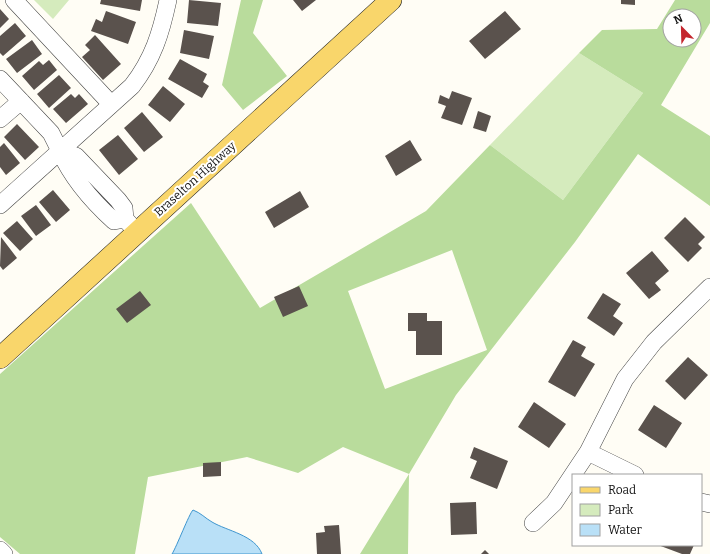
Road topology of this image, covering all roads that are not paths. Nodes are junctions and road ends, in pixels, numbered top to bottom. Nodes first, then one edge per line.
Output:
1 (14, 0) edge
2 (168, 0) edge
3 (391, 0) edge
4 (0, 79) edge
5 (20, 101) junction
6 (111, 104) junction
7 (0, 119) edge
8 (60, 151) junction
9 (0, 205) edge
10 (131, 225) junction
11 (710, 287) edge
12 (0, 358) edge
13 (588, 452) junction
14 (573, 474) edge
15 (633, 474) edge
16 (572, 476) edge
17 (533, 523) dead end
18 (0, 550) edge
19 (4, 554) edge

1 - 6 street
2 - 6 street
3 - 10 main road, Braselton Highway
4 - 5 street
5 - 7 street
5 - 8 street
6 - 8 street
8 - 9 street
8 - 10 street
10 - 12 main road, Braselton Highway
11 - 13 street
13 - 14 street
13 - 15 street
16 - 17 street
18 - 19 street

